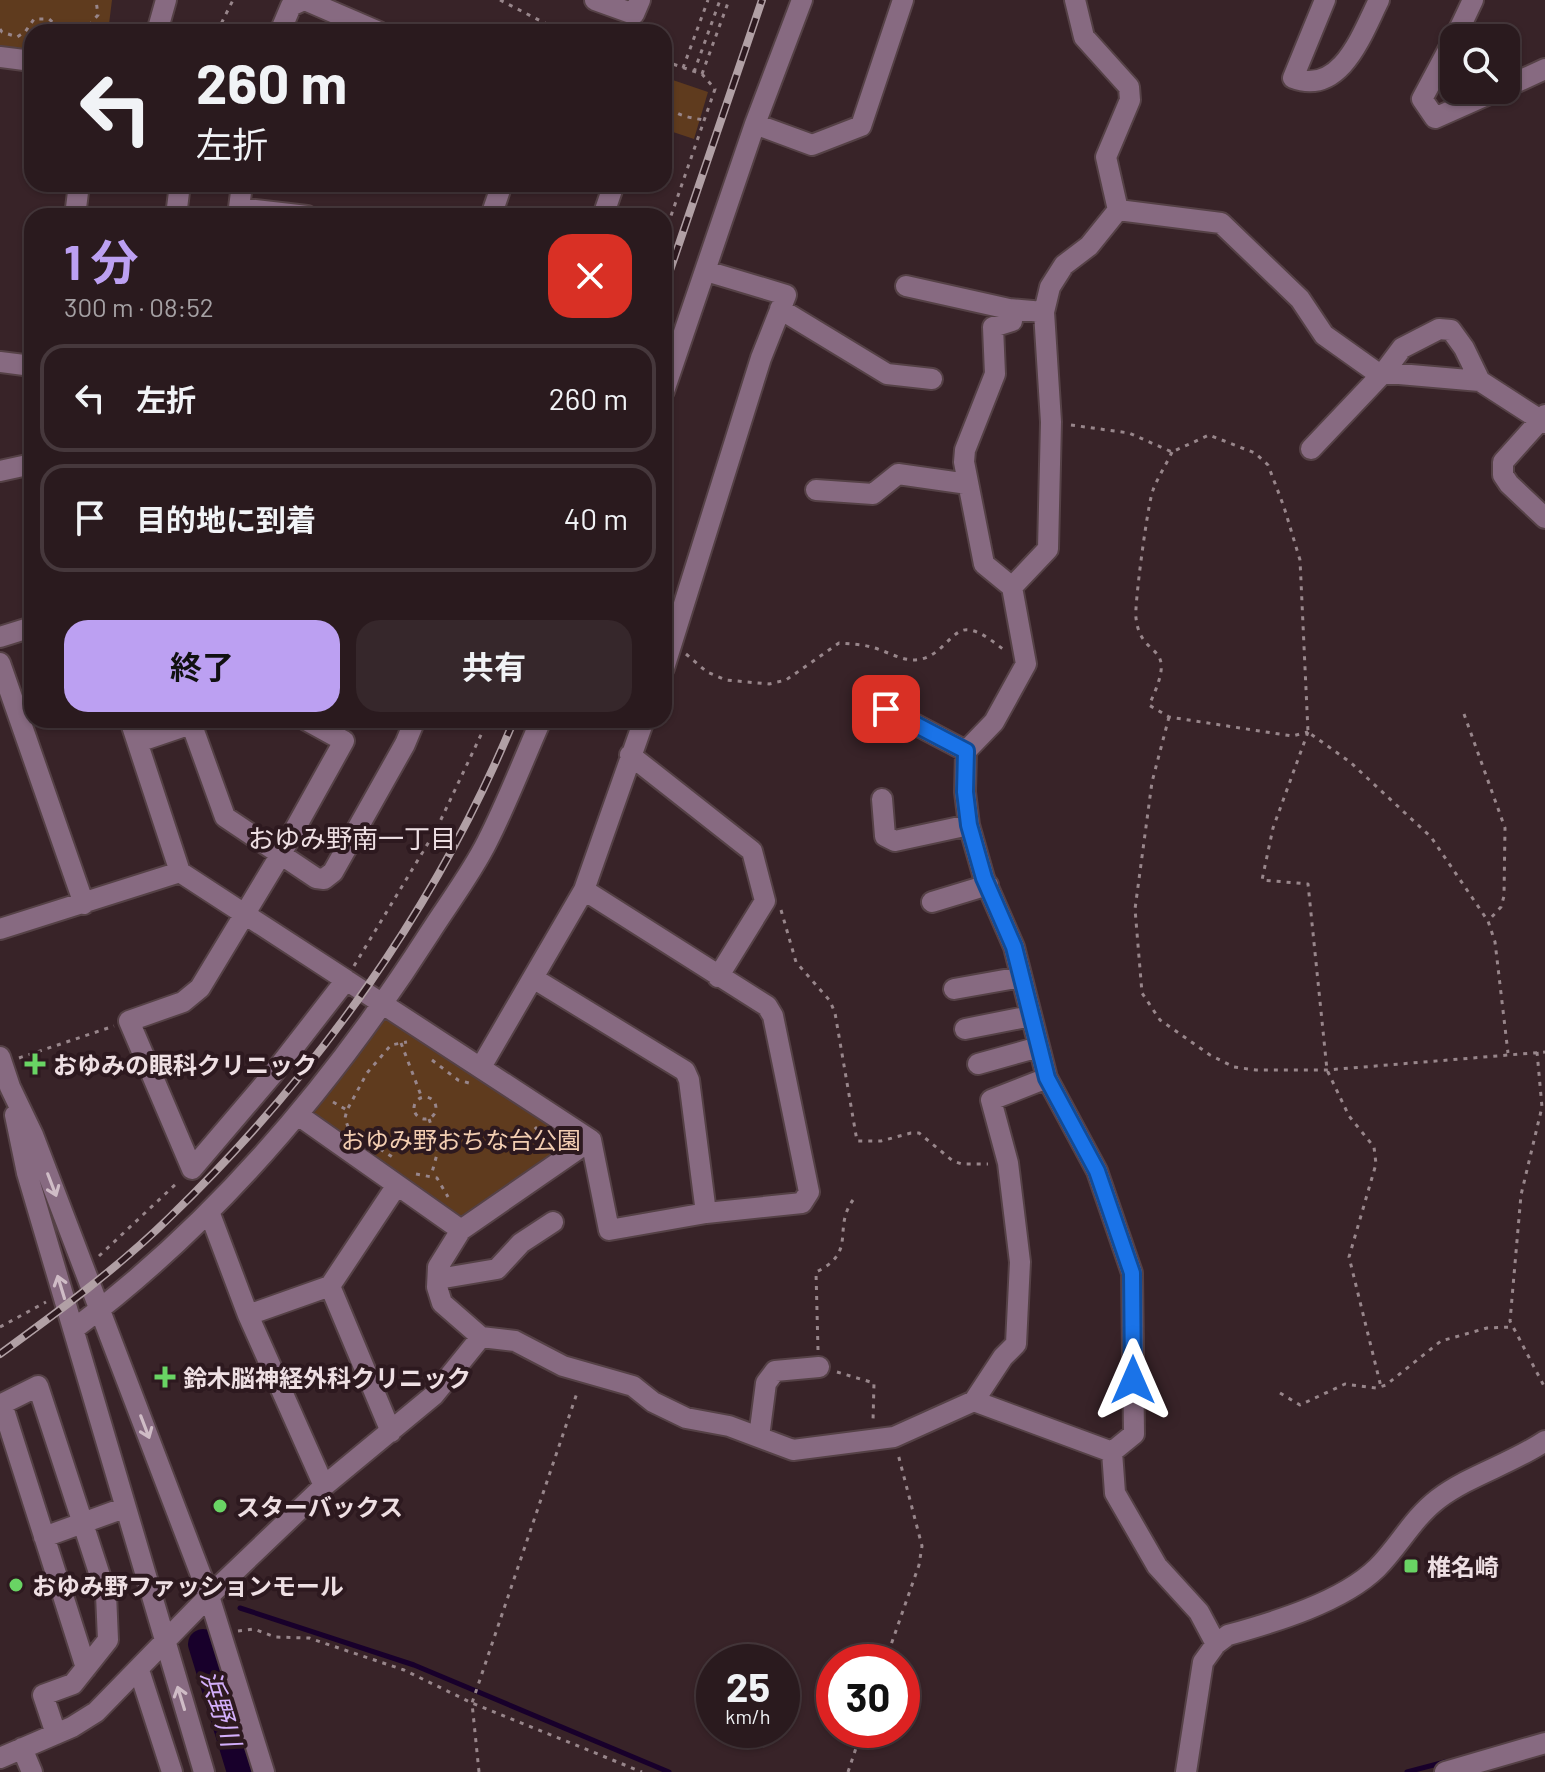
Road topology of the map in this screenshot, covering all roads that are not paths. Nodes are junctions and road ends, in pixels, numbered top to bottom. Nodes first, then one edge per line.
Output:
1 (166, 0) edge
2 (305, 0) edge
3 (595, 0) edge
4 (640, 0) edge
5 (802, 0) edge
6 (903, 0) edge
7 (1075, 0) edge
8 (1325, 0) edge
9 (1379, 0) edge
10 (1473, 0) edge
11 (159, 24) edge
12 (283, 24) edge
13 (360, 24) edge
14 (1461, 24) edge
15 (0, 57) edge
16 (24, 60) edge
17 (1440, 65) edge
18 (1545, 69) edge
19 (1520, 81) edge
20 (1466, 104) edge
21 (755, 124) junction
22 (1118, 210) junction
23 (706, 271) junction
24 (906, 286) dead end
25 (780, 309) junction
26 (1009, 309) junction
27 (1044, 312) junction
28 (0, 362) edge
29 (24, 365) edge
30 (672, 368) edge
31 (1384, 372) junction
32 (932, 379) dead end
33 (1480, 381) junction
34 (1544, 419) edge
35 (1311, 449) dead end
36 (24, 466) edge
37 (0, 471) edge
38 (968, 484) junction
39 (816, 490) dead end
40 (1545, 518) edge
41 (1012, 587) junction
42 (24, 630) edge
43 (672, 632) edge
44 (0, 637) edge
45 (0, 663) edge
46 (886, 709) dead end
47 (133, 728) edge
48 (175, 728) edge
49 (193, 728) edge
50 (320, 728) edge
51 (412, 728) edge
52 (538, 728) edge
53 (641, 728) edge
54 (138, 742) junction
55 (966, 751) junction
56 (630, 755) junction
57 (882, 799) dead end
58 (969, 825) junction
59 (281, 854) junction
60 (180, 872) junction
61 (988, 885) junction
62 (584, 890) junction
63 (932, 902) dead end
64 (84, 904) junction
65 (245, 916) junction
66 (0, 929) edge
67 (718, 977) junction
68 (1021, 977) junction
69 (533, 978) junction
70 (346, 980) junction
71 (954, 989) dead end
72 (385, 1004) junction
73 (1031, 1016) junction
74 (965, 1029) dead end
75 (1039, 1047) junction
76 (1, 1060) edge
77 (978, 1064) dead end
78 (480, 1077) junction
79 (1047, 1078) junction
80 (5, 1089) edge
81 (298, 1115) junction
82 (591, 1140) junction
83 (405, 1179) junction
84 (706, 1213) junction
85 (210, 1214) junction
86 (553, 1222) dead end
87 (461, 1230) junction
88 (438, 1279) junction
89 (330, 1286) junction
90 (100, 1309) junction
91 (248, 1315) junction
92 (74, 1329) junction
93 (481, 1337) junction
94 (819, 1367) road end
95 (974, 1401) junction
96 (391, 1432) junction
97 (759, 1437) junction
98 (1545, 1441) edge
99 (1112, 1452) junction
100 (324, 1486) junction
101 (124, 1508) junction
102 (82, 1523) junction
103 (44, 1537) junction
104 (209, 1596) junction
105 (164, 1644) junction
106 (1216, 1644) junction
107 (86, 1668) junction
108 (139, 1670) junction
109 (56, 1734) junction
110 (1545, 1743) edge
111 (22, 1748) junction
112 (0, 1758) edge
113 (32, 1772) edge
114 (172, 1772) edge
115 (204, 1772) edge
116 (264, 1772) edge
117 (1186, 1772) edge
118 (1445, 1772) edge

1 - 11 street
2 - 12 street
2 - 13 street
3 - 4 street
5 - 21 street
6 - 21 street
7 - 22 street
8 - 9 street
10 - 14 street
15 - 16 street
17 - 20 street
18 - 19 street
21 - 23 street
22 - 27 street
22 - 31 street
23 - 25 street
23 - 30 street
24 - 26 street
25 - 32 street
25 - 43 street
26 - 27 street
26 - 38 street
27 - 41 street
28 - 29 street
31 - 33 street
31 - 33 street
31 - 35 street
33 - 34 street
34 - 40 street
36 - 37 street
38 - 39 street
38 - 41 street
41 - 55 street
42 - 44 street
45 - 64 street
46 - 55 street
47 - 54 street
48 - 54 street
49 - 59 street
50 - 59 street
51 - 59 street
52 - 72 street
53 - 56 street
54 - 60 street
55 - 58 street
56 - 62 street
56 - 67 street
57 - 58 street
58 - 61 street
59 - 65 street
60 - 64 street
60 - 65 street
61 - 63 street
61 - 68 street
62 - 67 street
62 - 69 street
64 - 66 street
65 - 70 street
65 - 70 street
67 - 84 street
68 - 71 street
68 - 73 street
69 - 78 street
69 - 84 street
70 - 72 street
72 - 78 street
72 - 81 street
73 - 74 street
73 - 75 street
75 - 77 street
75 - 79 street
76 - 80 street
78 - 82 street
79 - 95 street
79 - 99 street
80 -> 90 street
92 -> 80 street
81 - 83 street
81 - 85 street
82 - 84 street
82 - 87 street
83 - 87 street
83 - 89 street
85 - 90 street
85 - 91 street
86 - 88 street
87 - 88 street
88 - 93 street
89 - 91 street
89 - 96 street
90 - 92 street
90 -> 104 street
91 - 100 street
92 - 101 street
93 - 96 street
93 - 97 street
94 - 97 street
95 - 97 street
95 - 99 street
96 - 100 street
98 - 106 street
99 - 106 street
100 - 104 street
101 - 102 street
101 - 105 street
102 - 103 street
102 - 103 street
102 - 107 street
103 - 107 street
104 - 105 street
104 - 116 street
105 - 108 street
115 -> 105 street
106 - 117 street
107 - 109 street
108 - 109 street
108 - 114 street
109 - 111 street
110 - 118 street
111 - 112 street
111 - 113 street

